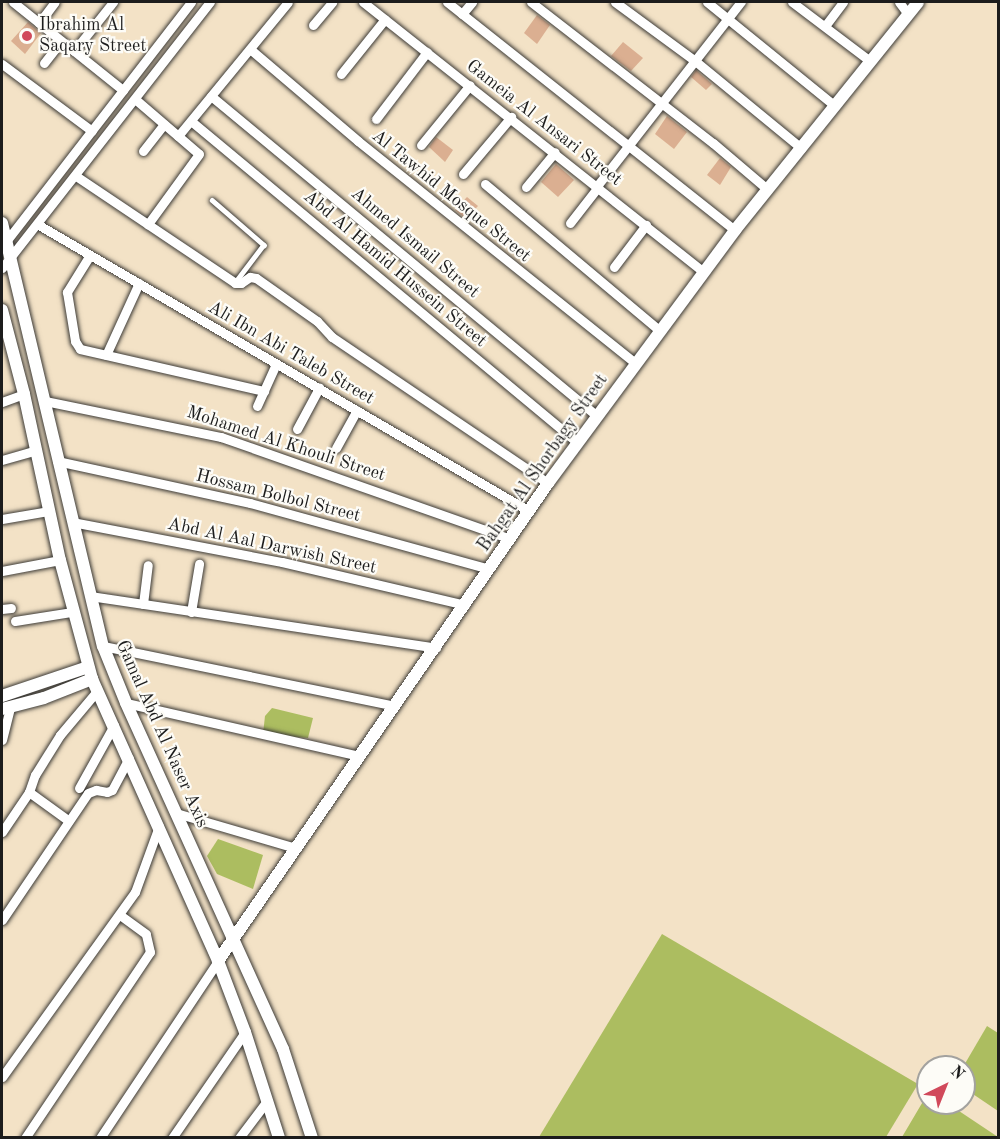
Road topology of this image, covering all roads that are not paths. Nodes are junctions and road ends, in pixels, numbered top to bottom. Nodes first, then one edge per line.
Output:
1 (13, 2) edge
2 (55, 2) edge
3 (113, 2) edge
4 (191, 2) edge
5 (210, 2) edge
6 (288, 2) edge
7 (332, 2) edge
8 (363, 2) edge
9 (447, 2) edge
10 (472, 2) edge
11 (531, 2) edge
12 (615, 2) edge
13 (707, 2) edge
14 (741, 2) edge
15 (792, 2) edge
16 (843, 2) edge
17 (898, 2) edge
18 (918, 2) edge
19 (462, 14) junction
20 (908, 14) junction
21 (729, 17) junction
22 (386, 19) junction
23 (39, 23) junction
24 (313, 25) dead end
25 (825, 26) junction
26 (61, 41) junction
27 (250, 49) junction
28 (74, 51) junction
29 (426, 52) junction
30 (694, 60) junction
31 (870, 61) junction
32 (2, 63) edge
33 (44, 63) dead end
34 (341, 74) dead end
35 (470, 85) junction
36 (123, 90) junction
37 (211, 96) junction
38 (135, 99) junction
39 (662, 103) junction
40 (835, 105) junction
41 (511, 117) junction
42 (376, 119) dead end
43 (190, 121) junction
44 (164, 124) junction
45 (92, 131) junction
46 (178, 136) junction
47 (421, 145) dead end
48 (627, 147) junction
49 (801, 148) junction
50 (143, 151) dead end
51 (555, 152) junction
52 (463, 174) dead end
53 (76, 176) junction
54 (485, 184) dead end
55 (597, 186) junction
56 (526, 187) dead end
57 (767, 189) junction
58 (212, 200) dead end
59 (2, 223) edge
60 (570, 223) dead end
61 (37, 224) junction
62 (148, 224) junction
63 (646, 225) junction
64 (735, 230) junction
65 (4, 244) edge
66 (90, 255) junction
67 (6, 263) edge
68 (614, 267) dead end
69 (704, 272) junction
70 (139, 283) junction
71 (235, 283) junction
72 (2, 310) edge
73 (660, 331) junction
74 (106, 355) junction
75 (276, 363) junction
76 (636, 364) junction
77 (319, 388) junction
78 (264, 391) junction
79 (24, 394) junction
80 (45, 401) junction
81 (2, 402) edge
82 (257, 406) dead end
83 (357, 410) junction
84 (597, 416) junction
85 (297, 429) dead end
86 (578, 443) junction
87 (336, 448) dead end
88 (36, 450) junction
89 (2, 460) edge
90 (57, 461) junction
91 (548, 483) junction
92 (49, 511) junction
93 (529, 511) junction
94 (2, 519) edge
95 (72, 522) junction
96 (510, 539) junction
97 (60, 560) junction
98 (199, 564) dead end
99 (148, 565) dead end
100 (489, 569) junction
101 (2, 571) edge
102 (90, 596) junction
103 (143, 604) junction
104 (465, 605) junction
105 (72, 612) junction
106 (192, 612) junction
107 (15, 621) dead end
108 (103, 646) junction
109 (436, 648) junction
110 (92, 679) junction
111 (2, 696) edge
112 (126, 703) junction
113 (395, 706) junction
114 (6, 708) edge
115 (114, 725) junction
116 (2, 740) edge
117 (360, 756) junction
118 (129, 758) junction
119 (79, 788) dead end
120 (29, 792) junction
121 (176, 813) junction
122 (69, 821) junction
123 (159, 826) junction
124 (2, 832) edge
125 (296, 848) junction
126 (120, 915) junction
127 (2, 920) edge
128 (233, 937) junction
129 (218, 961) junction
130 (245, 1032) junction
131 (2, 1077) edge
132 (267, 1101) junction
133 (25, 1137) edge
134 (100, 1137) edge
135 (172, 1137) edge
136 (239, 1137) edge
137 (279, 1137) edge
138 (312, 1137) edge

1 - 23 street
2 - 23 street
3 - 28 street
4 - 36 street
5 - 38 street
6 - 27 street
7 - 24 street
8 - 22 street, Gameia Al Ansari Street
9 - 19 street
10 - 19 street
11 - 39 street
12 - 30 street
13 - 21 street
14 - 21 street
15 - 25 street
16 - 25 street
17 - 20 street
18 - 20 street, Bahgat Al Shorbagy Street
19 - 48 street
20 - 31 street, Bahgat Al Shorbagy Street
21 - 30 street
21 - 40 street
22 - 29 street, Gameia Al Ansari Street
22 - 34 street
23 - 26 street
25 - 31 street
26 - 28 street
26 - 33 street
27 - 37 street
27 - 76 street, Al Tawhid Mosque Street
28 - 36 street
29 - 35 street, Gameia Al Ansari Street
29 - 42 street
30 - 39 street
30 - 49 street
31 - 40 street, Bahgat Al Shorbagy Street
32 - 45 street
35 - 41 street, Gameia Al Ansari Street
35 - 47 street
36 - 45 street
37 - 43 street
37 - 84 street, Ahmed Ismail Street
38 - 44 street
38 - 53 street
39 - 48 street
39 - 57 street
40 - 49 street, Bahgat Al Shorbagy Street
41 - 51 street, Gameia Al Ansari Street
41 - 52 street
43 - 46 street
43 - 86 street, Abd Al Hamid Hussein Street
44 - 46 street
44 - 50 street
45 - 65 street
46 - 62 street
48 - 55 street
48 - 64 street
49 - 57 street, Bahgat Al Shorbagy Street
51 - 55 street, Gameia Al Ansari Street
51 - 56 street
53 - 61 street
53 - 62 street
54 - 73 street
55 - 60 street
55 - 63 street, Gameia Al Ansari Street
57 - 64 street, Bahgat Al Shorbagy Street
58 - 71 lane
59 - 65 street, Gamal Abd Al Naser Axis
61 - 66 street, Ali Ibn Abi Taleb Street
61 - 67 street
62 - 71 street
63 - 68 street
63 - 69 street, Gameia Al Ansari Street
64 - 69 street, Bahgat Al Shorbagy Street
65 - 67 street, Gamal Abd Al Naser Axis
66 - 70 street, Ali Ibn Abi Taleb Street
66 - 74 street
67 - 80 street, Gamal Abd Al Naser Axis
69 - 73 street, Bahgat Al Shorbagy Street
70 - 74 street
70 - 75 street, Ali Ibn Abi Taleb Street
71 - 91 street
72 - 79 street
73 - 76 street, Bahgat Al Shorbagy Street
74 - 78 street
75 - 77 street, Ali Ibn Abi Taleb Street
75 - 78 street
76 - 84 street, Bahgat Al Shorbagy Street
77 - 83 street, Ali Ibn Abi Taleb Street
77 - 85 street
78 - 82 street
79 - 81 street
79 - 88 street
80 - 90 street, Gamal Abd Al Naser Axis
80 - 96 street, Mohamed Al Khouli Street
83 - 87 street
83 - 93 street, Ali Ibn Abi Taleb Street
84 - 86 street, Bahgat Al Shorbagy Street
86 - 91 street, Bahgat Al Shorbagy Street
88 - 89 street
88 - 92 street
90 - 95 street, Gamal Abd Al Naser Axis
90 - 100 street, Hossam Bolbol Street
91 - 93 street, Bahgat Al Shorbagy Street
92 - 94 street
92 - 97 street
93 - 96 street, Bahgat Al Shorbagy Street
95 - 102 street, Gamal Abd Al Naser Axis
95 - 104 street, Abd Al Aal Darwish Street
96 - 100 street, Bahgat Al Shorbagy Street
97 - 101 street
97 - 105 street
98 - 106 street
99 - 103 street
100 - 104 street, Bahgat Al Shorbagy Street
102 - 103 street
102 - 108 street, Gamal Abd Al Naser Axis
103 - 106 street
104 - 109 street, Bahgat Al Shorbagy Street
105 - 107 street
105 - 110 street
106 - 109 street
108 - 112 street, Gamal Abd Al Naser Axis
108 - 113 street
109 - 113 street, Bahgat Al Shorbagy Street
110 - 111 street
110 - 114 street
110 - 115 street
110 - 120 street
112 - 117 street
112 - 121 street, Gamal Abd Al Naser Axis
113 - 117 street, Bahgat Al Shorbagy Street
114 - 116 street
115 - 118 street
115 - 119 street
117 - 125 street, Bahgat Al Shorbagy Street
118 - 122 street
118 - 123 street
120 - 122 street
120 - 124 street
121 - 125 street
121 - 128 street, Gamal Abd Al Naser Axis
122 - 127 street
123 - 126 street
123 - 129 street
125 - 128 street, Bahgat Al Shorbagy Street
126 - 131 street
126 - 133 street
128 - 129 street, Bahgat Al Shorbagy Street
128 - 138 street, Gamal Abd Al Naser Axis
129 - 130 street
129 - 134 street
130 - 132 street
130 - 135 street
132 - 136 street
132 - 137 street

